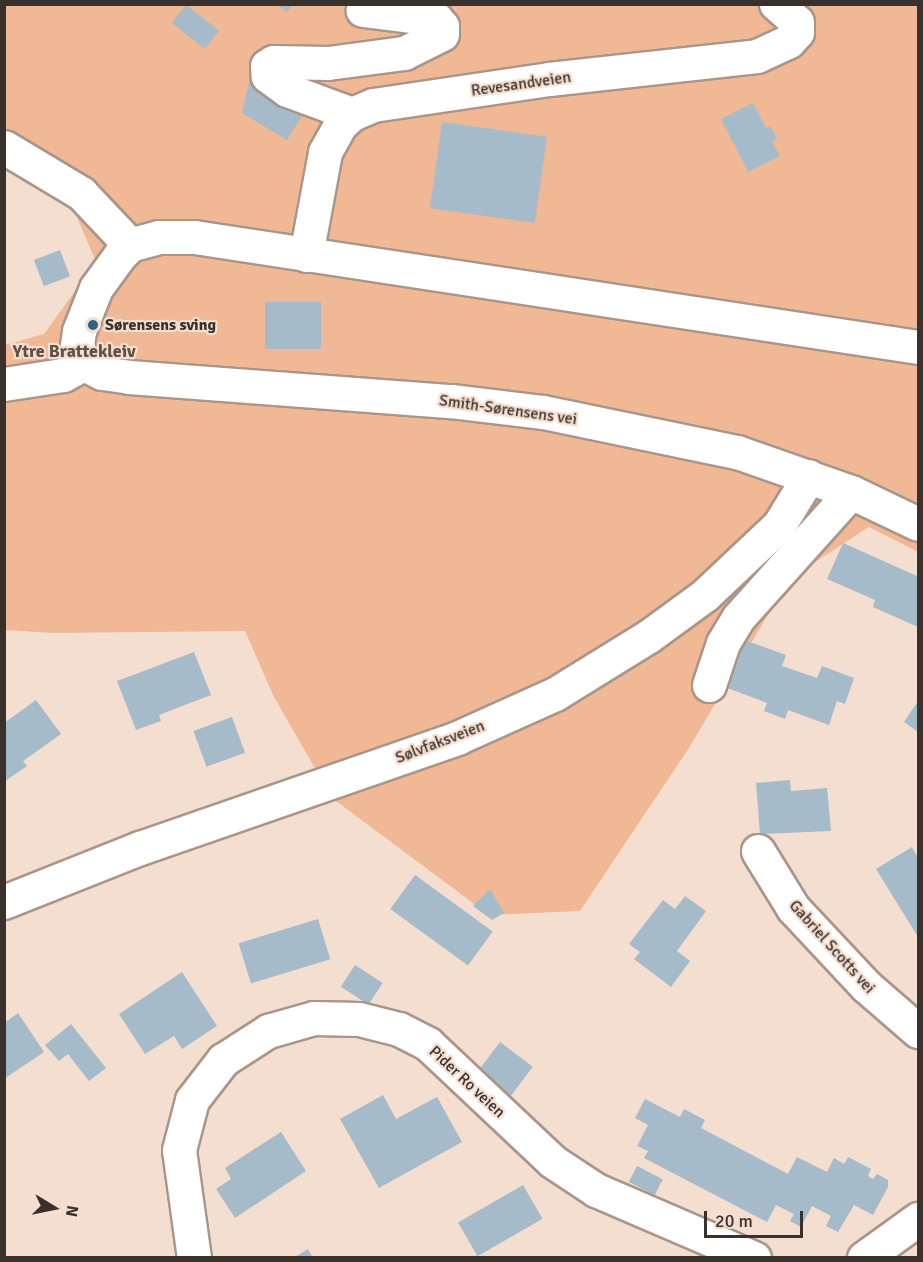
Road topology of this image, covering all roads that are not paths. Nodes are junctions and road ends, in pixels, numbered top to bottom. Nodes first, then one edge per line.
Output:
1 (776, 4) edge
2 (363, 10) dead end
3 (352, 114) junction
4 (4, 147) edge
5 (130, 245) junction
6 (306, 255) junction
7 (918, 347) edge
8 (84, 364) junction
9 (4, 384) edge
10 (808, 476) junction
11 (851, 492) junction
12 (918, 524) edge
13 (709, 685) dead end
14 (758, 851) dead end
15 (4, 902) edge
16 (918, 1031) edge
17 (918, 1219) edge
18 (194, 1257) edge
19 (754, 1257) edge
20 (864, 1257) edge

1 - 3 street, Revesandveien
2 - 3 street
3 - 6 street
4 - 5 street
5 - 6 street
5 - 8 street
6 - 7 street
8 - 9 street
8 - 10 street, Smith-Sørensens vei
10 - 11 street, Smith-Sørensens vei
10 - 15 street, Sølvfaksveien
11 - 12 street, Smith-Sørensens vei
11 - 13 street
14 - 16 street, Gabriel Scotts vei
17 - 20 street
18 - 19 street, Pider Ro veien

